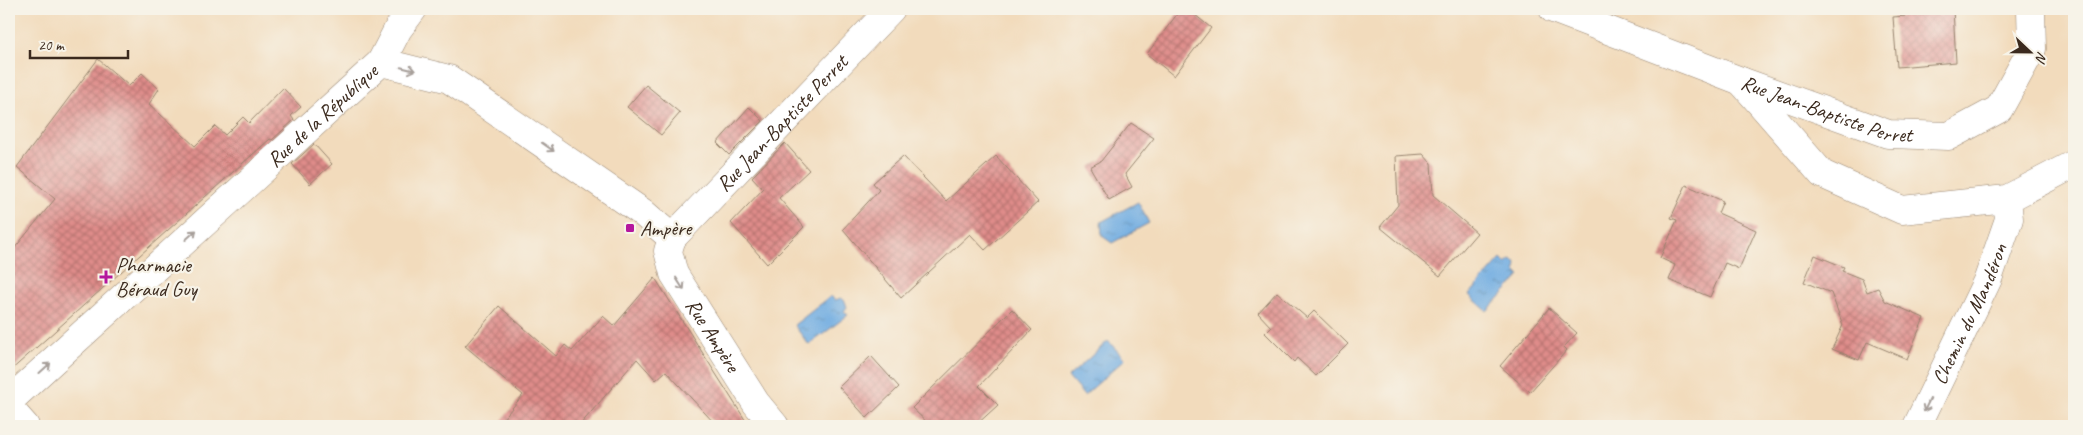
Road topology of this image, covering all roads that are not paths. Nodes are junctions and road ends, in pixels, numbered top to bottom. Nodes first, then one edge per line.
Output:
1 (413, 9) edge
2 (891, 9) edge
3 (1553, 9) edge
4 (2031, 9) edge
5 (381, 62) junction
6 (1740, 81) junction
7 (2074, 164) edge
8 (2007, 199) junction
9 (672, 238) junction
10 (9, 401) edge
11 (9, 408) edge
12 (25, 426) edge
13 (776, 426) edge
14 (1917, 426) edge

1 - 5 street
2 - 9 street, Rue Jean-Baptiste Perret
3 - 6 street, Rue Jean-Baptiste Perret
4 - 6 street, Rue Jean-Baptiste Perret
5 -> 9 street, Rue de la République
10 -> 5 street, Rue de la République
6 - 8 street
7 - 8 street
8 -> 14 street, Chemin du Mandéron
9 -> 13 street, Rue Ampère
11 - 12 street

